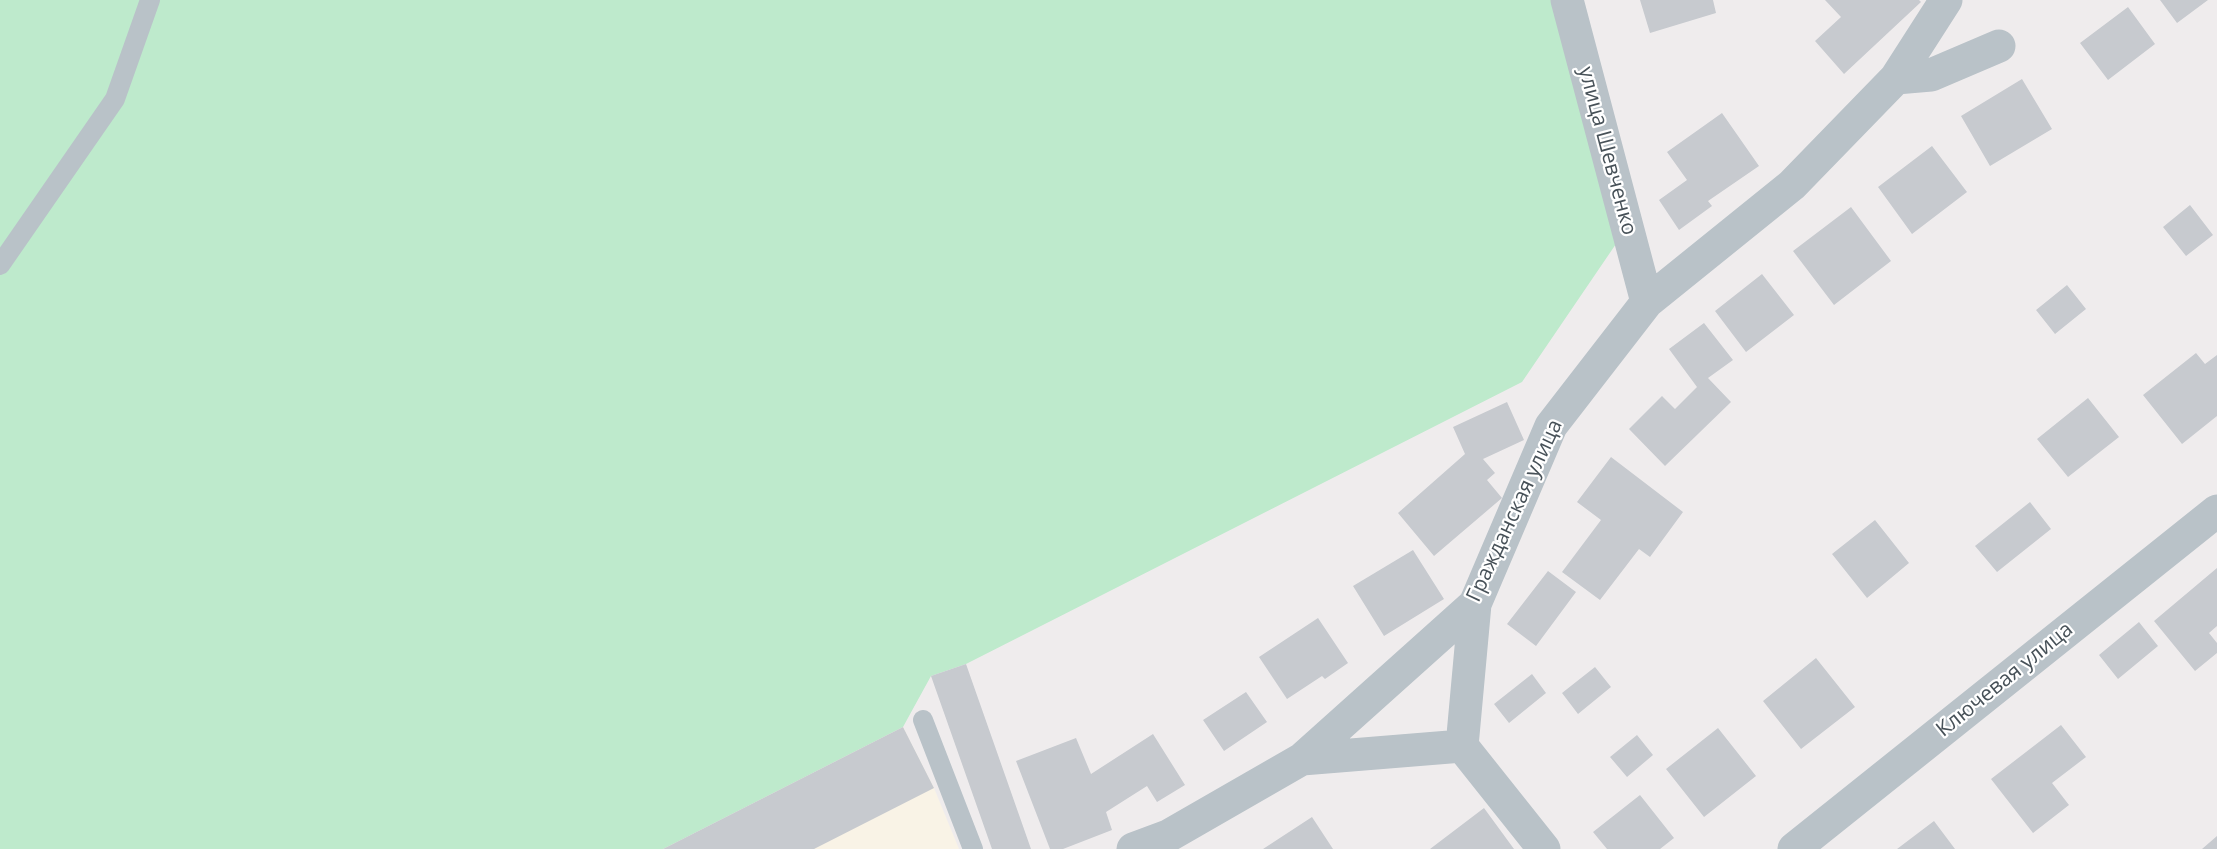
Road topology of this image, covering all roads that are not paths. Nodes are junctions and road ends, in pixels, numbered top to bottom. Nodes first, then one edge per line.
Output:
1 (150, 0) edge
2 (1566, 0) edge
3 (1946, 0) edge
4 (1999, 46) dead end
5 (1896, 78) junction
6 (0, 266) edge
7 (1647, 302) junction
8 (2217, 511) edge
9 (1475, 604) junction
10 (923, 720) dead end
11 (1462, 746) junction
12 (1302, 759) junction
13 (973, 849) edge
14 (1133, 849) edge
15 (1544, 849) edge
16 (1794, 849) edge

1 - 6 lane
2 - 7 street, улица Шевченко
3 - 5 street, Гражданская улица
4 - 5 street
5 - 7 street, Гражданская улица
7 - 9 street, Гражданская улица
8 - 16 street, Ключевая улица
9 - 11 street
9 - 12 street, Гражданская улица
10 - 13 lane
11 - 12 street, Гражданская улица
11 - 15 street
12 - 14 street, Гражданская улица

